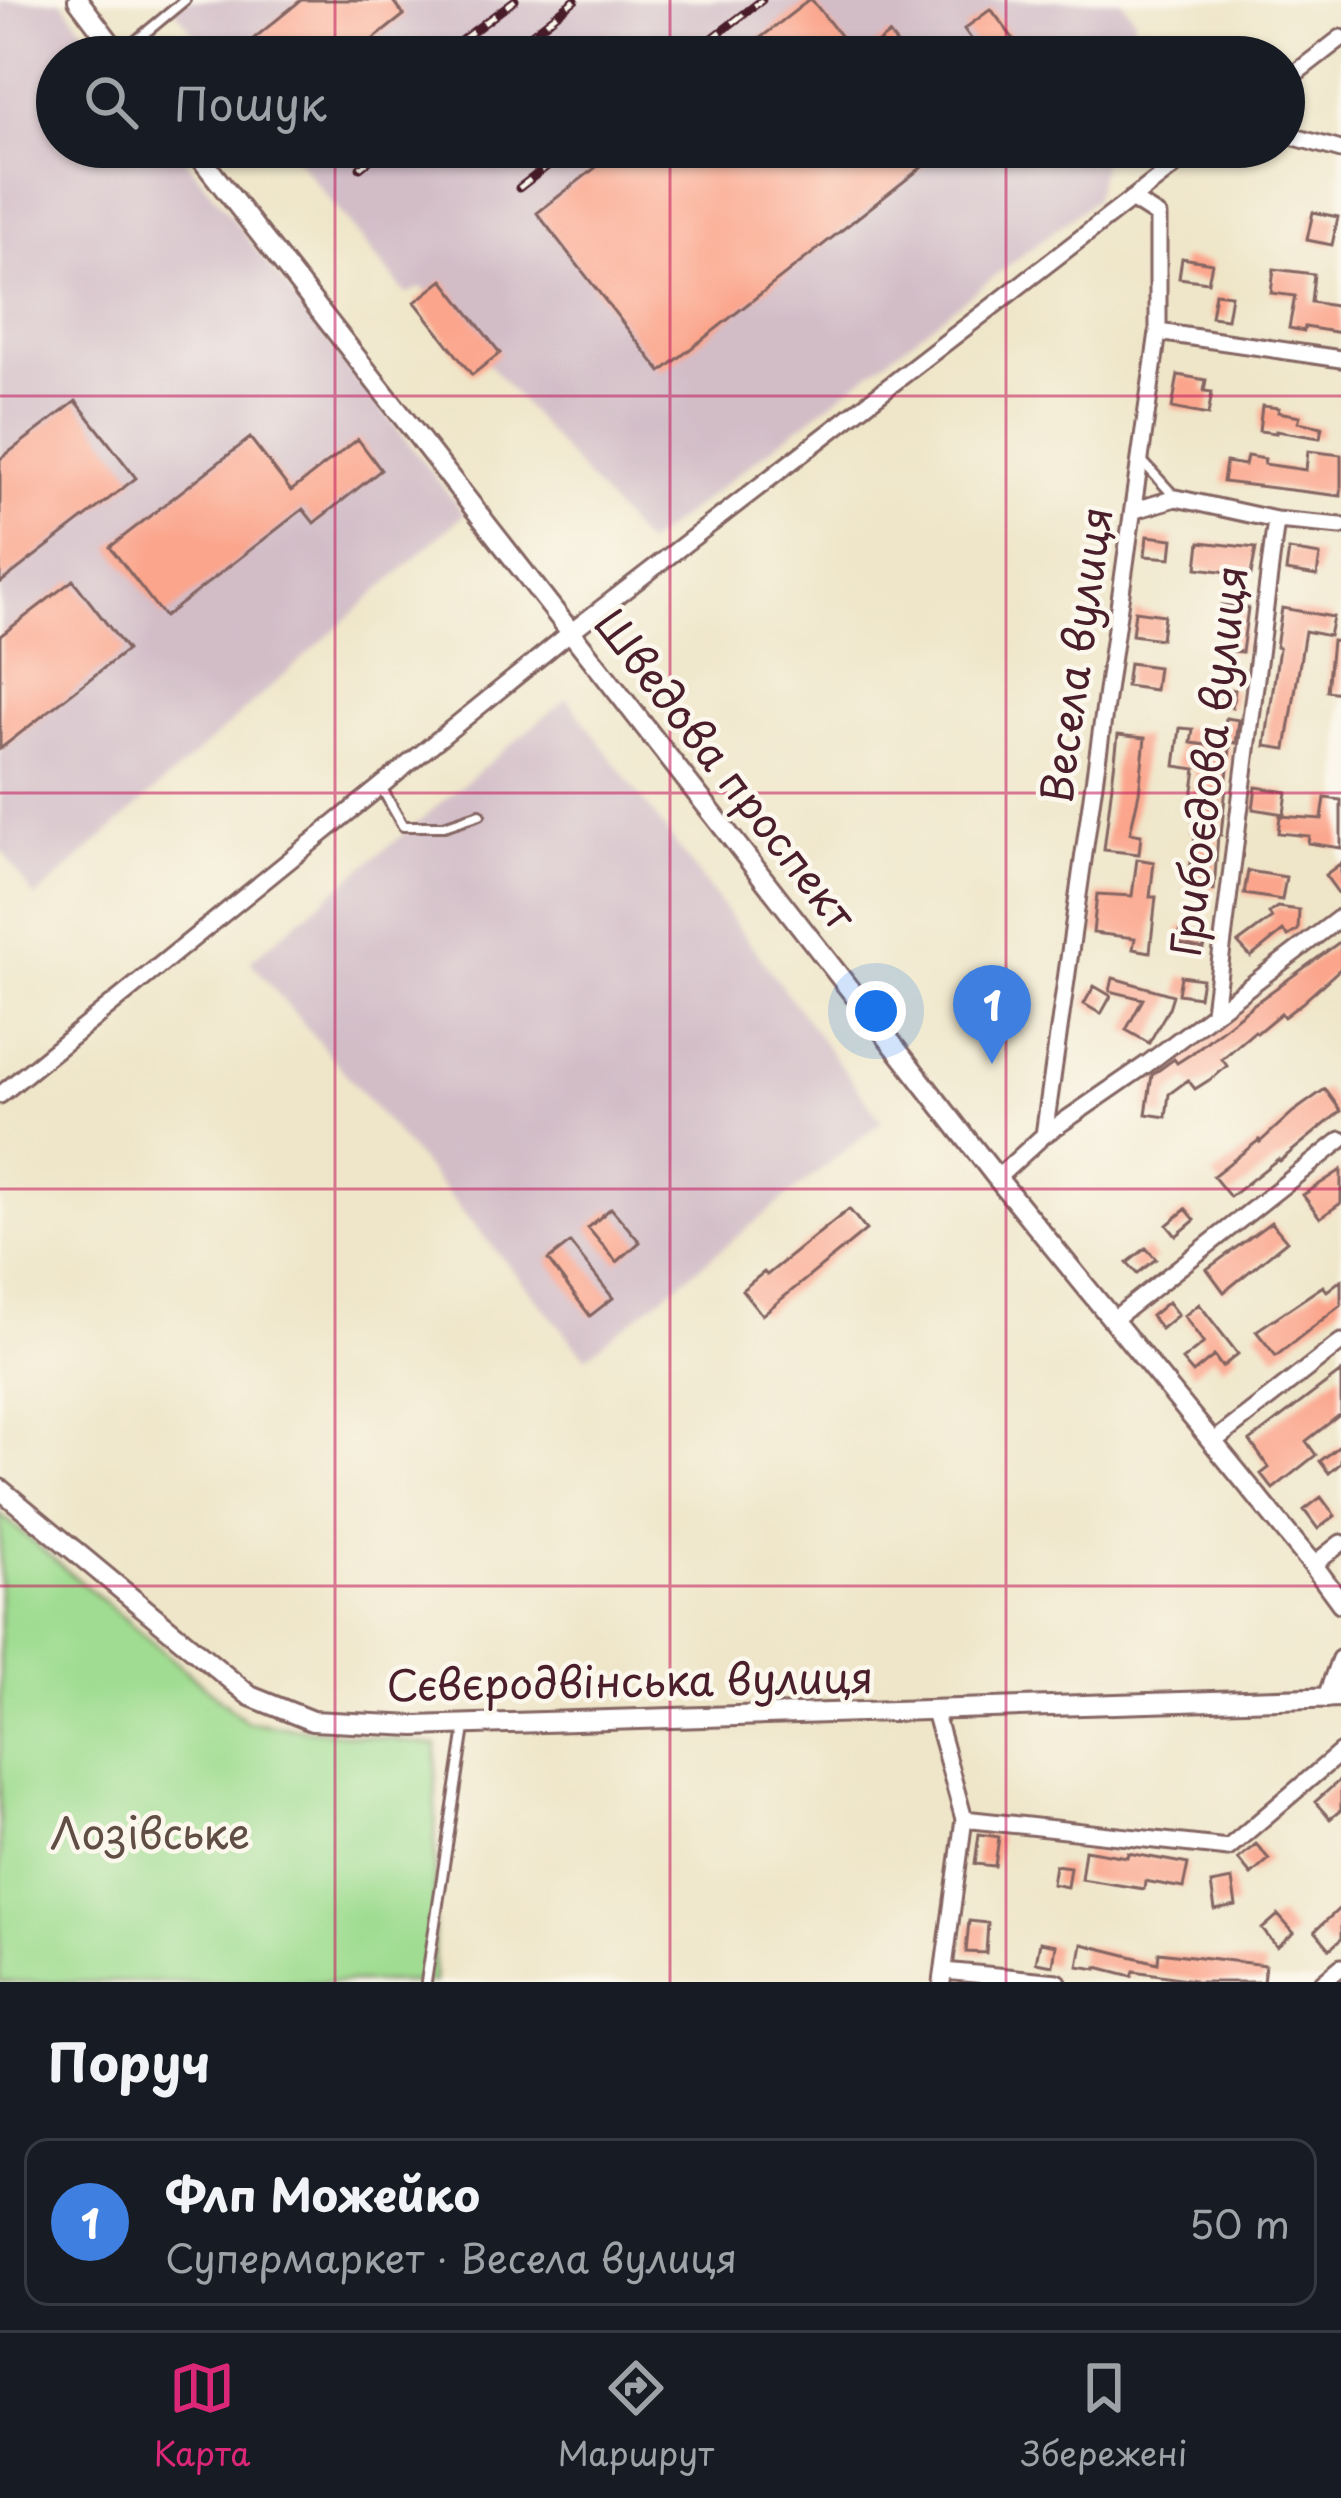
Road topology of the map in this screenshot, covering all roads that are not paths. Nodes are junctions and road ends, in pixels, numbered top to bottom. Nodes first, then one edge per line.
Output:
1 (78, 0) edge
2 (184, 0) edge
3 (105, 36) edge
4 (143, 36) edge
5 (1341, 38) edge
6 (1305, 66) edge
7 (1305, 140) edge
8 (1341, 150) edge
9 (207, 168) edge
10 (1172, 168) edge
11 (1131, 199) junction
12 (1158, 332) junction
13 (1341, 359) edge
14 (1142, 461) junction
15 (1176, 498) junction
16 (1135, 510) junction
17 (1276, 520) junction
18 (1341, 526) edge
19 (572, 632) junction
20 (381, 785) junction
21 (480, 814) dead end
22 (1341, 917) edge
23 (1214, 1011) junction
24 (0, 1095) edge
25 (1044, 1135) junction
26 (1341, 1140) edge
27 (998, 1178) junction
28 (1114, 1319) junction
29 (1341, 1342) edge
30 (1213, 1442) junction
31 (0, 1489) edge
32 (1341, 1544) edge
33 (1313, 1565) junction
34 (1341, 1603) edge
35 (1341, 1660) edge
36 (1334, 1698) edge
37 (934, 1711) junction
38 (465, 1725) junction
39 (1341, 1752) edge
40 (964, 1819) junction
41 (1341, 1967) edge
42 (943, 1977) edge
43 (426, 1982) edge
44 (1058, 1982) edge
45 (1323, 1982) edge

1 - 3 street
2 - 4 lane
5 - 6 street
7 - 8 street
9 - 19 street, Шведова проспект
10 - 11 street
11 - 12 street, Весела вулиця
11 - 19 street
12 - 13 street
12 - 14 street, Весела вулиця
14 - 15 lane
14 - 16 street, Весела вулиця
15 - 16 street
15 - 17 street
16 - 25 street, Весела вулиця
17 - 18 street
17 - 23 street, Грибоєдова вулиця
19 - 20 street
19 - 27 street, Шведова проспект
20 - 21 lane
20 - 24 street
22 - 23 street
23 - 25 street
25 - 27 street
26 - 28 street
27 - 28 street, Шведова проспект
28 - 30 street, Шведова проспект
29 - 30 street
30 - 33 street, Шведова проспект
31 - 38 street, Сєвєродвінська вулиця
32 - 33 street
33 - 34 street, Шведова проспект
35 - 36 street
36 - 37 street, Сєвєродвінська вулиця
37 - 38 street, Сєвєродвінська вулиця
37 - 40 street
38 - 43 lane
39 - 40 street
40 - 42 street
41 - 45 street
42 - 44 street

